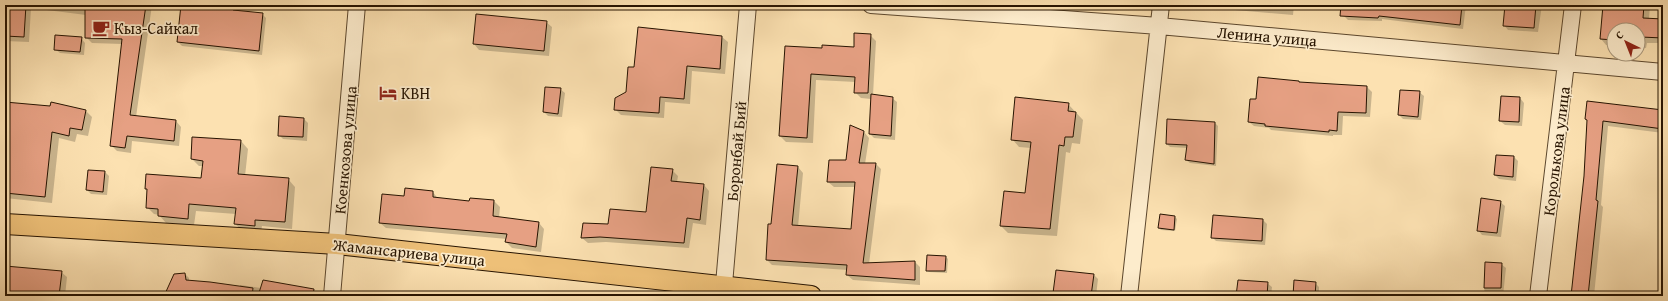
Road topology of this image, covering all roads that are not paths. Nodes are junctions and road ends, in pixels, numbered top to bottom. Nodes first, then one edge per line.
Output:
1 (357, 5) edge
2 (748, 5) edge
3 (871, 5) edge
4 (1162, 5) edge
5 (1573, 5) edge
6 (1159, 26) junction
7 (1567, 62) junction
8 (1663, 72) edge
9 (5, 224) edge
10 (337, 244) junction
11 (724, 291) edge
12 (332, 296) edge
13 (811, 296) edge
14 (1129, 296) edge
15 (1538, 296) edge

1 - 10 street, Коенкозова улица
2 - 11 street, Боронбай Бий
3 - 6 street, Ленина улица
4 - 6 street
5 - 7 street, Королькова улица
6 - 7 street, Ленина улица
6 - 14 street
7 - 8 street, Ленина улица
7 - 15 street, Королькова улица
9 - 10 main road, Жамансариева улица
10 - 11 main road, Жамансариева улица
10 - 12 street, Коенкозова улица
11 - 13 main road, Жамансариева улица

